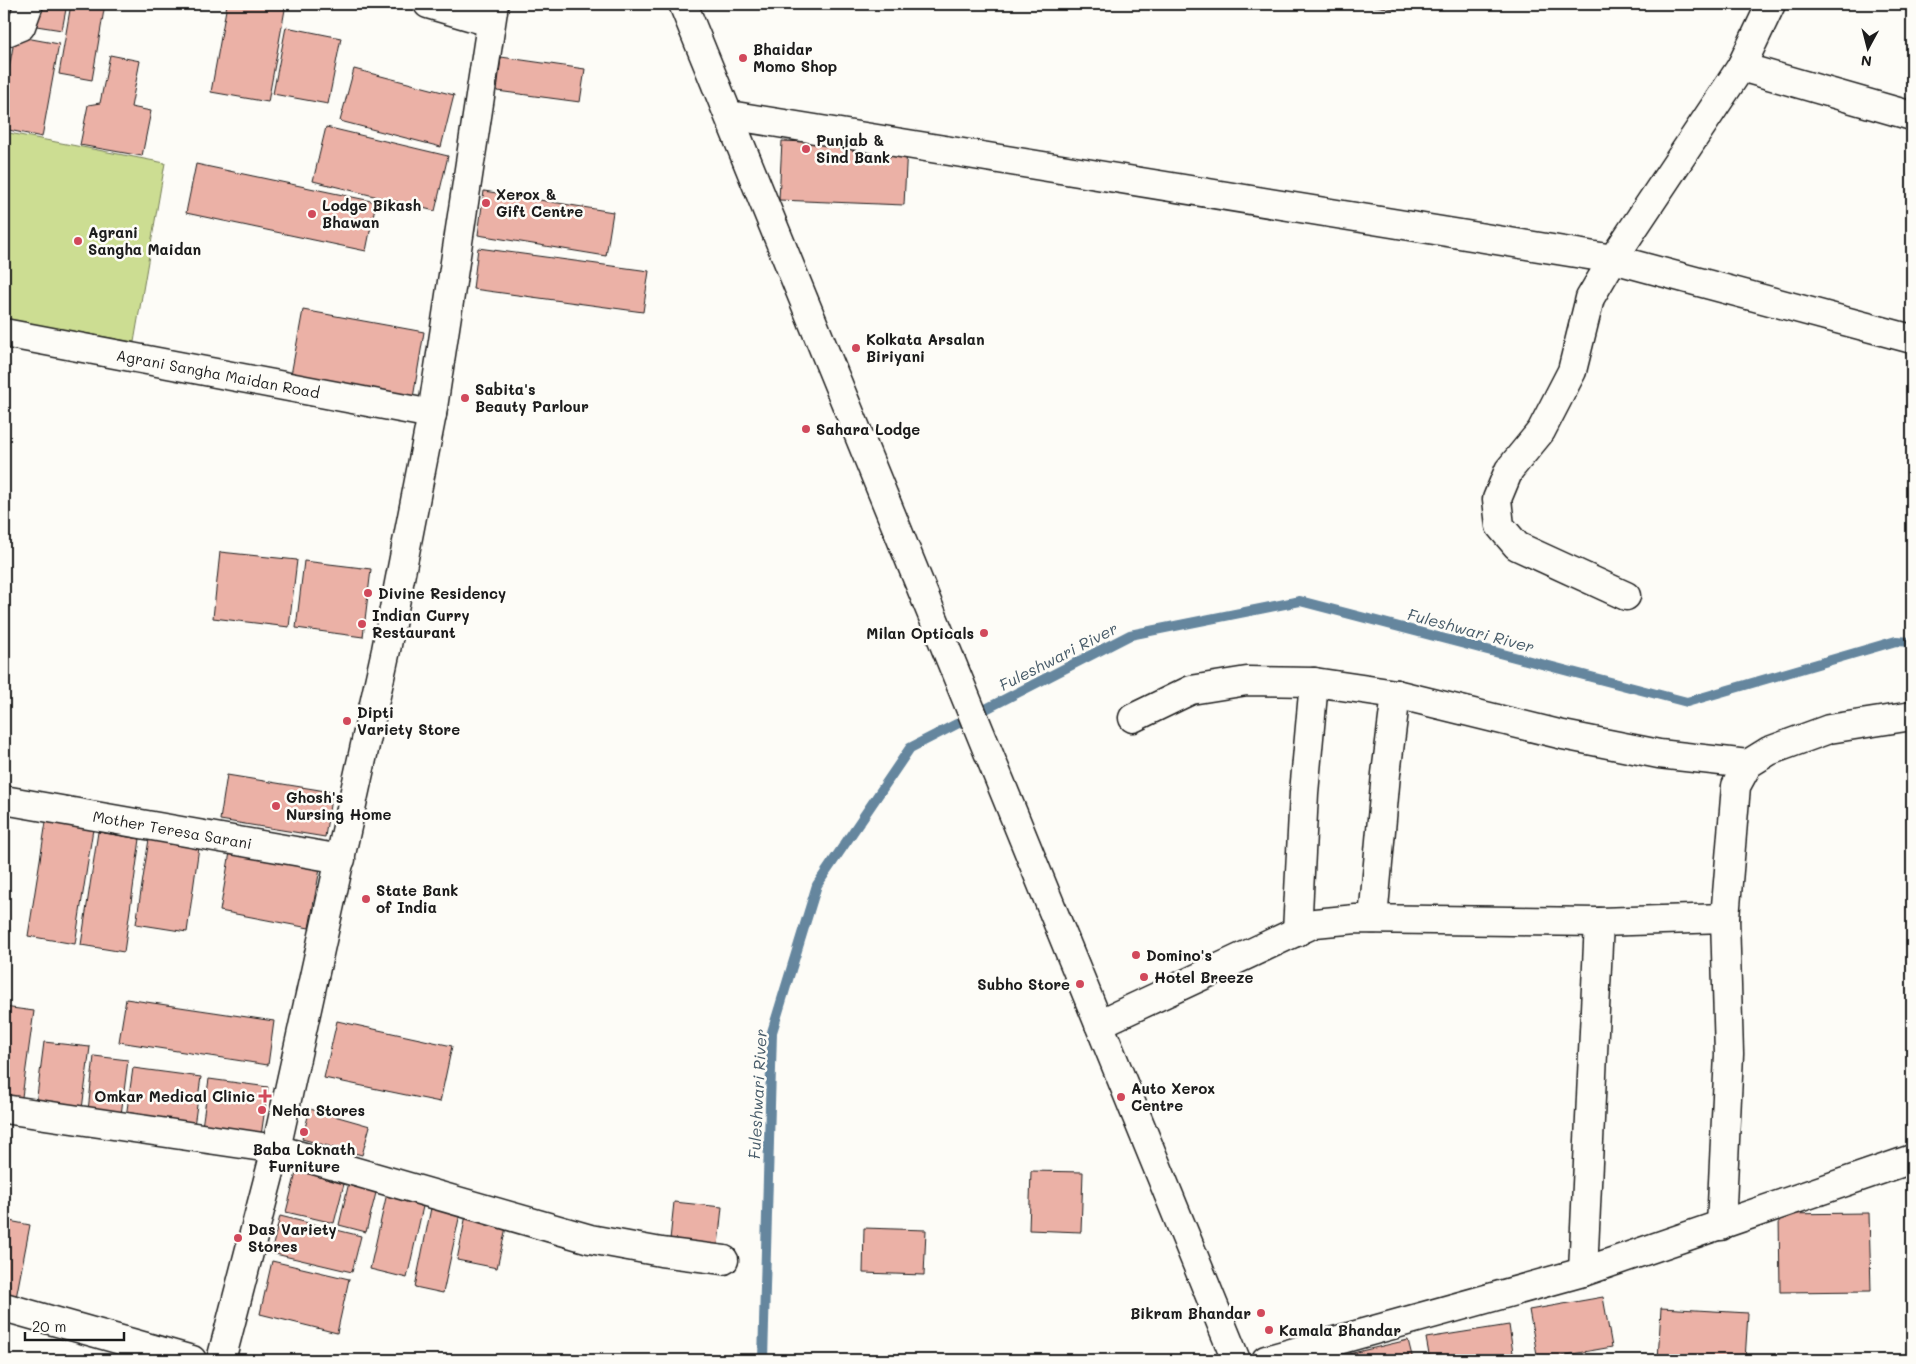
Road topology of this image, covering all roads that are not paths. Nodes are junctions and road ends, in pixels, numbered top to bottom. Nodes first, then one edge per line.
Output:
1 (29, 4) edge
2 (428, 4) edge
3 (684, 4) edge
4 (1771, 4) edge
5 (492, 13) edge
6 (4, 33) edge
7 (1741, 67) junction
8 (729, 115) junction
9 (1912, 116) edge
10 (1613, 259) junction
11 (4, 333) edge
12 (1912, 339) edge
13 (432, 414) junction
14 (1626, 596) dead end
15 (1314, 682) junction
16 (1396, 694) junction
17 (1912, 716) edge
18 (1132, 718) dead end
19 (1748, 764) junction
20 (4, 800) edge
21 (341, 859) junction
22 (1725, 918) junction
23 (1373, 919) junction
24 (1599, 922) junction
25 (1297, 932) junction
26 (1099, 1024) junction
27 (4, 1109) edge
28 (276, 1149) junction
29 (1912, 1160) edge
30 (1720, 1226) junction
31 (724, 1260) dead end
32 (1583, 1272) junction
33 (4, 1307) edge
34 (192, 1360) edge
35 (221, 1360) edge
36 (1236, 1360) edge
37 (1266, 1360) edge

1 - 6 street
2 - 5 street
3 - 8 street
4 - 7 street
5 - 13 street
7 - 9 street
7 - 10 street
8 - 10 street
8 - 26 street
10 - 12 street
10 - 14 street
11 - 13 street, Agrani Sangha Maidan Road
13 - 21 street
15 - 16 street
15 - 18 street
15 - 25 street
16 - 19 street
16 - 23 street
17 - 19 street
19 - 22 street
20 - 21 street, Mother Teresa Sarani
21 - 28 street
22 - 24 street
22 - 30 street
23 - 24 street
23 - 25 street
24 - 32 street
25 - 26 street
26 - 36 street
27 - 28 street
28 - 31 street
28 - 35 street
29 - 30 street
30 - 32 street
32 - 37 street
33 - 34 street

